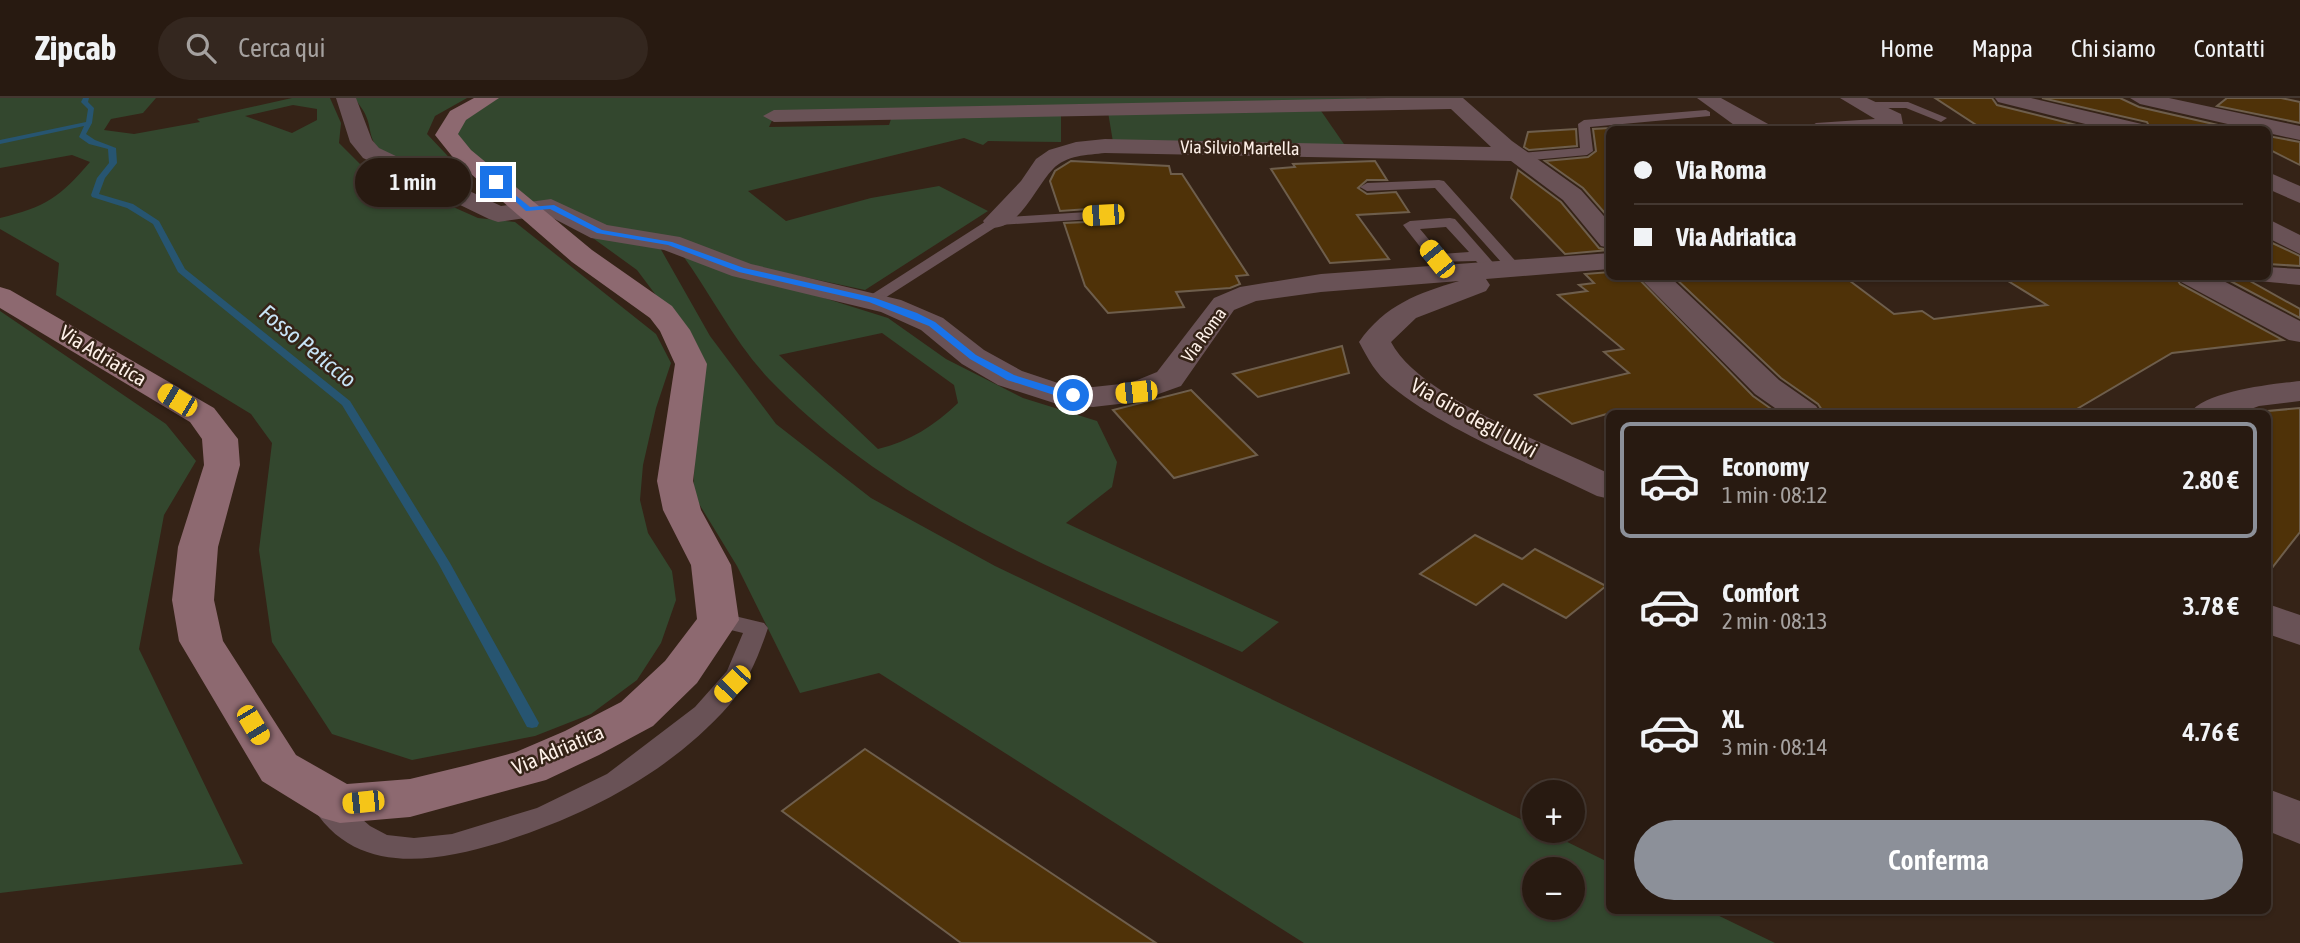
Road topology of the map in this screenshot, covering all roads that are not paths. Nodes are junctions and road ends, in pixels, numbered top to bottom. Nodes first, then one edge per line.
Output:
1 (346, 98) edge
2 (489, 98) edge
3 (2005, 98) edge
4 (2140, 98) edge
5 (1454, 100) edge
6 (1856, 101) edge
7 (1707, 106) edge
8 (774, 116) dead end
9 (1941, 118) dead end
10 (1751, 126) edge
11 (1867, 126) edge
12 (2121, 126) edge
13 (2268, 126) edge
14 (2271, 127) edge
15 (2300, 133) edge
16 (1573, 134) dead end
17 (1574, 152) junction
18 (1518, 155) junction
19 (2271, 180) edge
20 (1367, 187) dead end
21 (2300, 195) edge
22 (528, 209) junction
23 (2300, 212) edge
24 (1103, 215) dead end
25 (2271, 215) edge
26 (996, 220) junction
27 (2271, 228) edge
28 (1606, 235) edge
29 (2300, 246) edge
30 (1606, 261) edge
31 (1508, 265) junction
32 (2271, 275) edge
33 (2300, 277) edge
34 (1656, 280) edge
35 (2199, 280) edge
36 (0, 296) edge
37 (872, 300) junction
38 (2300, 334) edge
39 (2300, 391) edge
40 (1800, 410) edge
41 (2216, 410) edge
42 (1606, 486) edge
43 (2271, 619) edge
44 (718, 620) junction
45 (2300, 631) edge
46 (311, 786) junction
47 (2271, 810) edge
48 (2300, 824) edge

1 - 22 street, Via Roma
2 - 22 main road
3 - 12 street
4 - 13 street
5 - 8 street
5 - 18 street
6 - 9 lane
6 - 11 street
7 - 10 street
7 - 17 lane
14 - 15 street
16 - 17 lane
17 - 18 lane
18 - 26 street, Via Silvio Martella
18 - 28 street
19 - 21 street
20 - 31 lane
22 - 37 street, Via Roma
22 - 44 main road
23 - 25 street
24 - 26 lane
26 - 37 lane
27 - 29 street
30 - 31 street, Via Roma
31 - 37 street, Via Roma
31 - 42 street, Via Giro degli Ulivi
32 - 33 street
34 - 40 street
35 - 38 street
36 - 46 main road, Via Adriatica
39 - 41 street
43 - 45 street
44 - 46 main road, Via Adriatica
44 - 46 lane
47 - 48 street

